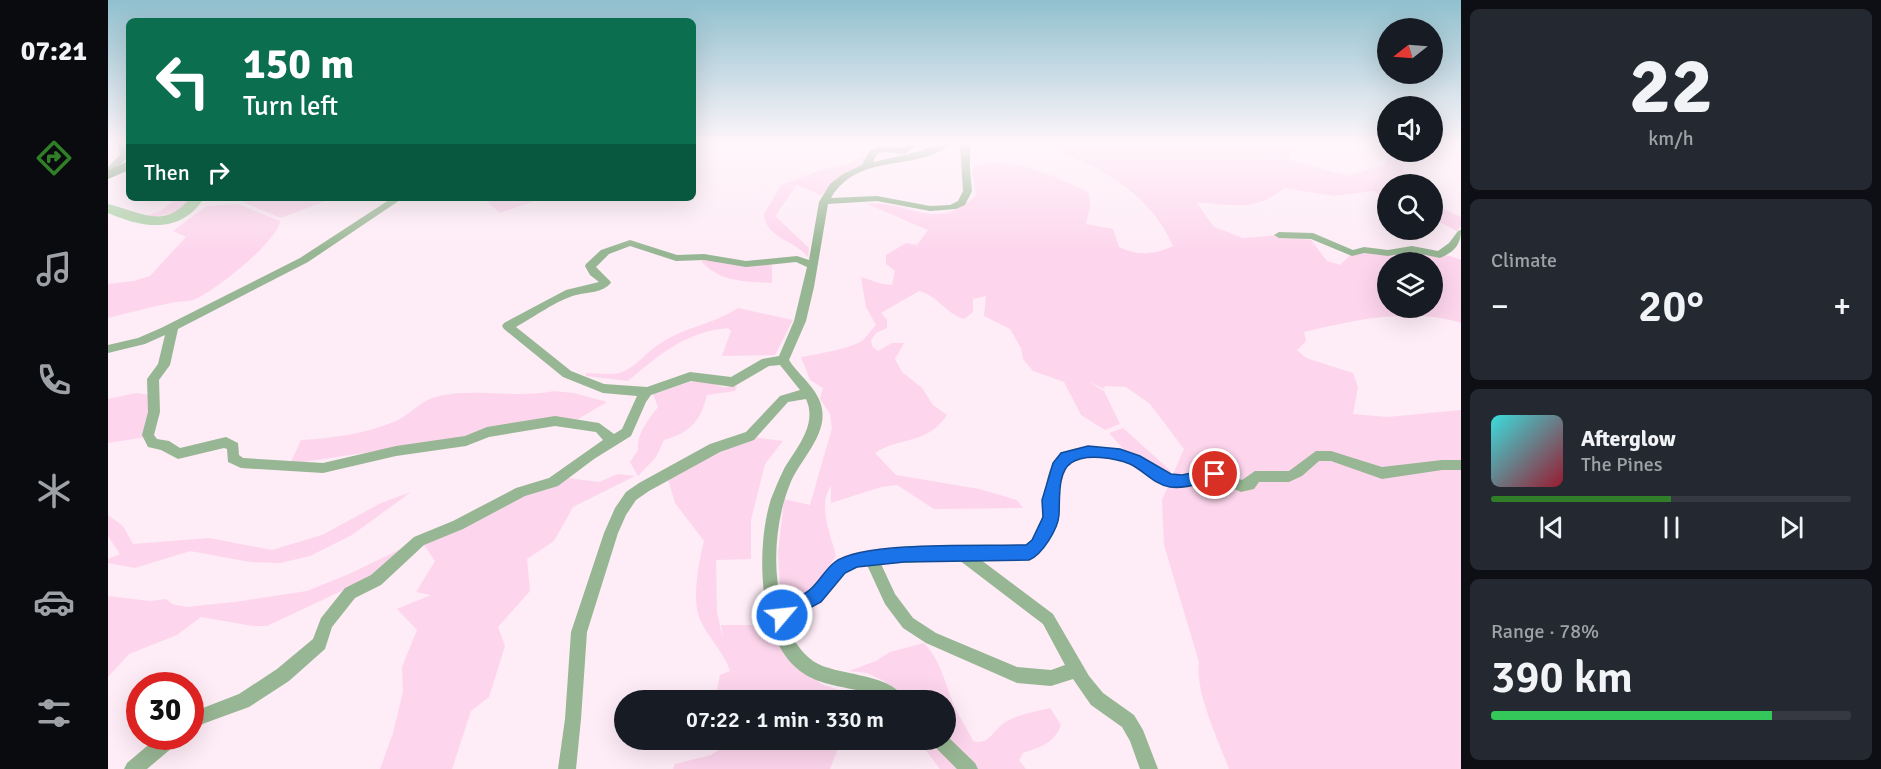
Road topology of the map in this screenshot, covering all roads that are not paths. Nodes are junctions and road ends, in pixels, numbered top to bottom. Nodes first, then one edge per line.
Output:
1 (842, 180) edge
2 (966, 180) edge
3 (393, 201) edge
4 (825, 202) junction
5 (1461, 233) edge
6 (1279, 235) dead end
7 (813, 266) junction
8 (173, 327) junction
9 (108, 349) edge
10 (783, 360) junction
11 (647, 392) junction
12 (810, 394) junction
13 (613, 441) junction
14 (1461, 465) edge
15 (962, 554) junction
16 (870, 557) junction
17 (777, 618) junction
18 (1076, 670) junction
19 (880, 690) edge
20 (204, 715) edge
21 (156, 750) edge
22 (950, 750) edge
23 (133, 769) edge
24 (567, 769) edge
25 (969, 769) edge
26 (1149, 769) edge

1 - 4 street
2 - 4 street
3 - 8 street
4 - 7 street
5 - 6 street
7 - 10 street
7 - 11 street
8 - 9 street
8 - 13 street
10 - 11 street
10 - 12 street
11 - 13 street
12 - 17 street
12 - 24 street
13 - 20 street
14 - 15 street
15 - 16 street
15 - 18 street
16 - 17 street
16 - 18 street
17 - 19 street
18 - 26 street
21 - 23 street
22 - 25 street

